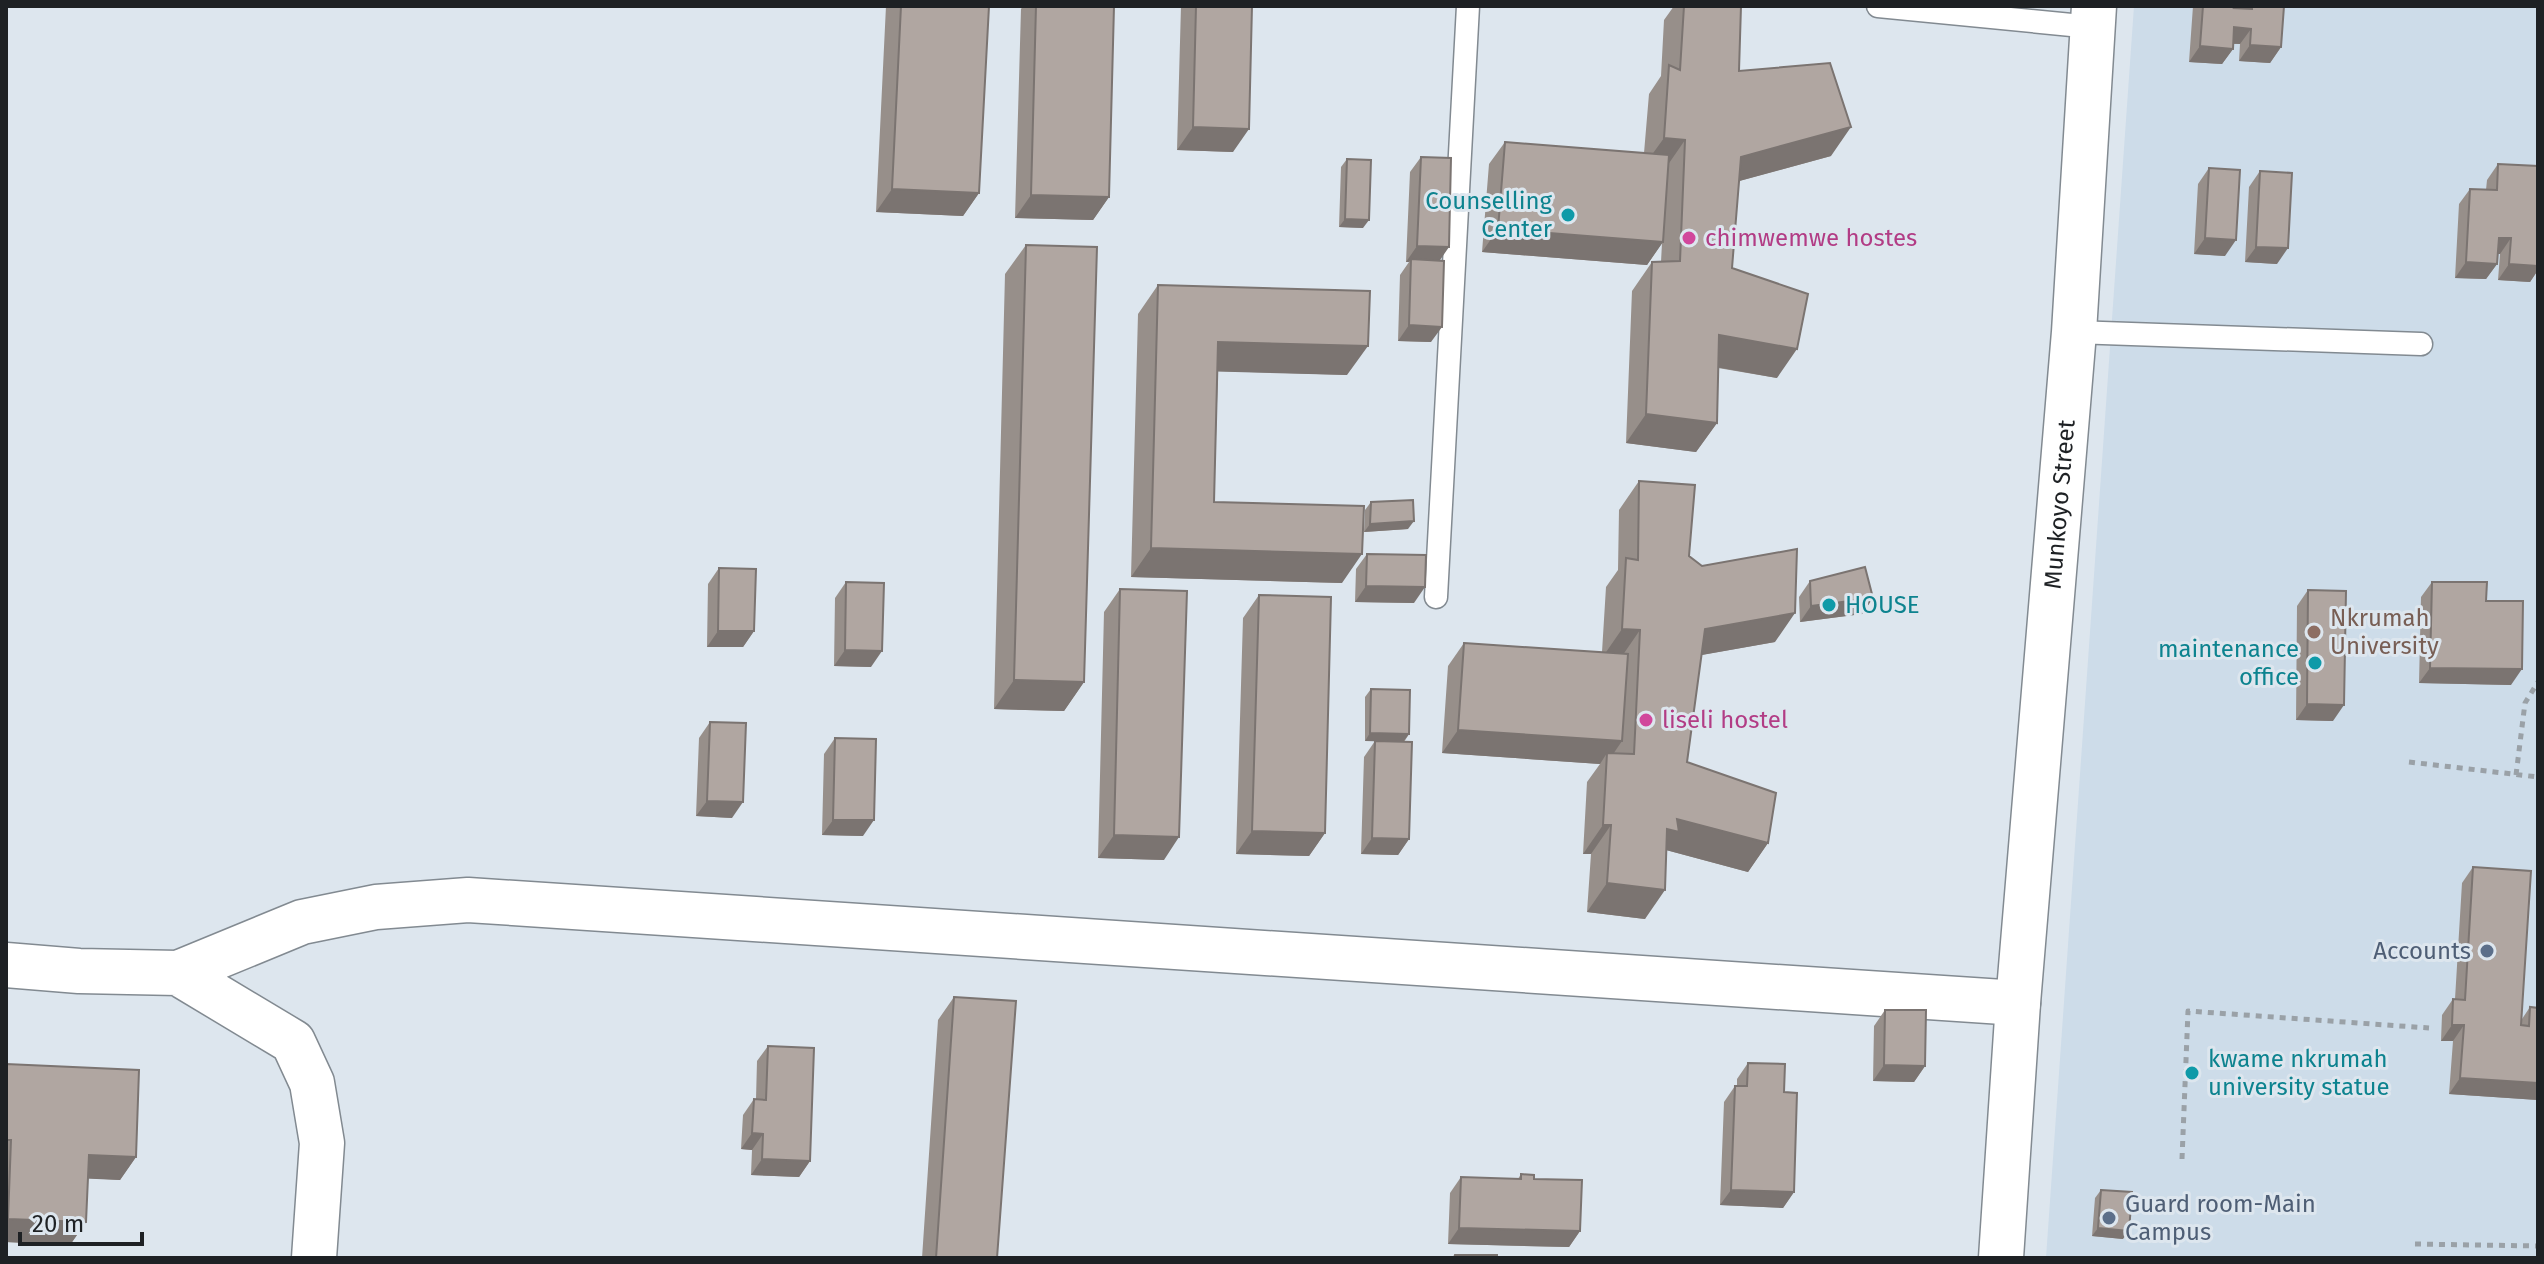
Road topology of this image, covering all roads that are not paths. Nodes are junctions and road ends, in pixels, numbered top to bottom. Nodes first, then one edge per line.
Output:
1 (1468, 6) edge
2 (1878, 6) edge
3 (2093, 17) edge
4 (2074, 332) junction
5 (2421, 344) dead end
6 (1436, 597) dead end
7 (6, 965) edge
8 (178, 973) junction
9 (2018, 1003) junction
10 (314, 1258) edge
11 (2001, 1258) edge

1 - 6 lane
2 - 3 lane
3 - 4 street, Munkoyo Street
4 - 5 lane
4 - 9 street, Munkoyo Street
7 - 8 street
8 - 9 street
8 - 10 street
9 - 11 street, Munkoyo Street

